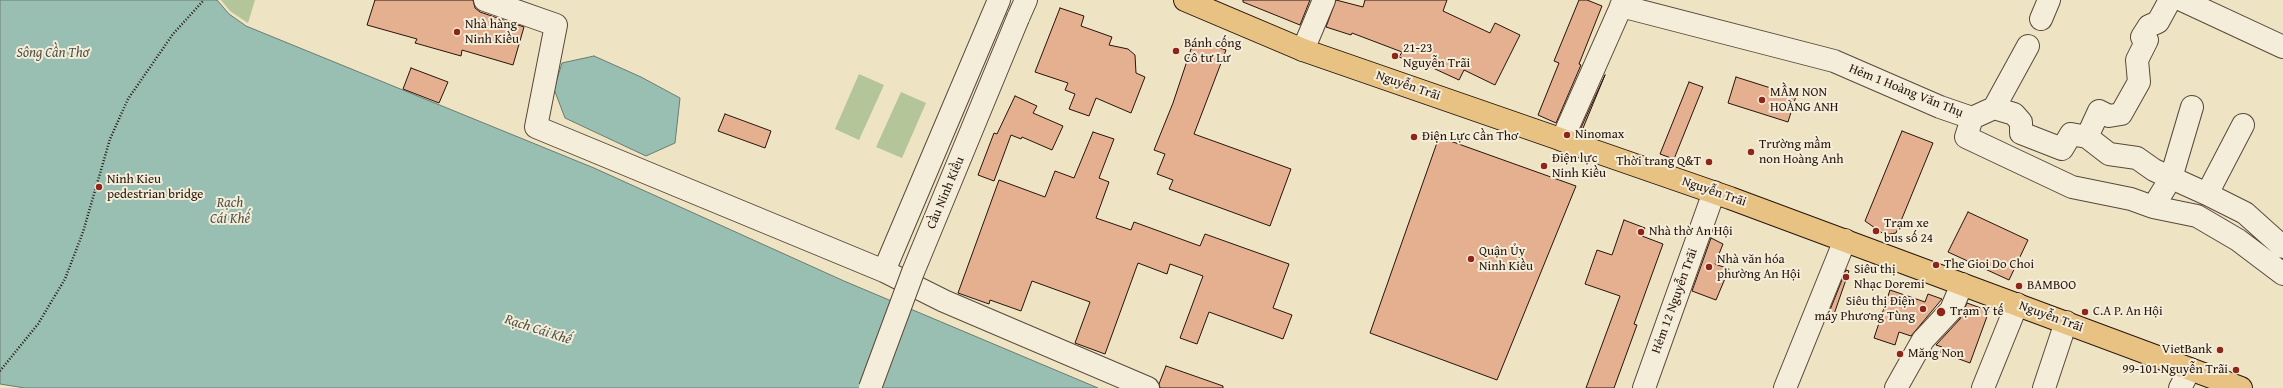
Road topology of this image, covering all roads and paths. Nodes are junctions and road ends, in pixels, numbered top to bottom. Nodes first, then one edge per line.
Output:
1 (204, 0) edge
2 (485, 0) edge
3 (999, 0) edge
4 (1185, 0) edge
5 (1324, 0) edge
6 (2170, 0) edge
7 (2182, 0) edge
8 (1622, 3) edge
9 (1022, 9) edge
10 (2281, 41) edge
11 (2028, 46) dead end
12 (1303, 50) junction
13 (1994, 108) junction
14 (2192, 108) dead end
15 (1972, 118) junction
16 (2243, 125) dead end
17 (2021, 133) junction
18 (2087, 137) junction
19 (1562, 140) junction
20 (2011, 160) junction
21 (2170, 178) junction
22 (1714, 192) junction
23 (2207, 194) junction
24 (2153, 208) junction
25 (1844, 240) junction
26 (2283, 247) edge
27 (884, 271) junction
28 (2283, 274) edge
29 (1962, 284) junction
30 (2017, 304) junction
31 (2066, 322) junction
32 (2190, 369) junction
33 (0, 370) edge
34 (870, 388) edge
35 (1148, 388) edge
36 (1644, 388) edge
37 (1785, 388) edge
38 (1896, 388) edge
39 (1983, 388) edge
40 (2044, 388) edge
41 (2180, 388) edge
42 (2241, 388) edge

1 - 33 path
2 - 27 street
3 - 27 street
4 - 12 main road, Nguyễn Trãi
5 - 12 street
6 - 18 street
7 - 10 street
8 - 15 street, Hẻm 1 Hoàng Văn Thụ
8 - 19 street
9 - 34 street, Cầu Ninh Kiều, bridge
11 - 13 street
12 - 19 main road, Nguyễn Trãi
13 - 15 street
13 - 17 street
14 - 21 street
15 - 20 street, Hẻm 1 Hoàng Văn Thụ
16 - 23 street
17 - 18 street
17 - 20 street
18 - 21 street
19 - 22 main road, Nguyễn Trãi
20 - 24 street, Hẻm 1 Hoàng Văn Thụ
21 - 23 street
21 - 24 street
22 - 25 main road, Nguyễn Trãi
22 - 36 street, Hẻm 12 Nguyễn Trãi
23 - 26 street
24 - 28 street, Hẻm 1 Hoàng Văn Thụ
25 - 29 main road, Nguyễn Trãi
25 - 37 street
27 - 35 street
29 - 30 main road, Nguyễn Trãi
29 - 38 street
30 - 31 main road, Nguyễn Trãi
30 - 39 street
31 - 32 main road, Nguyễn Trãi
31 - 40 street
32 - 41 street
32 - 42 main road, Nguyễn Trãi

